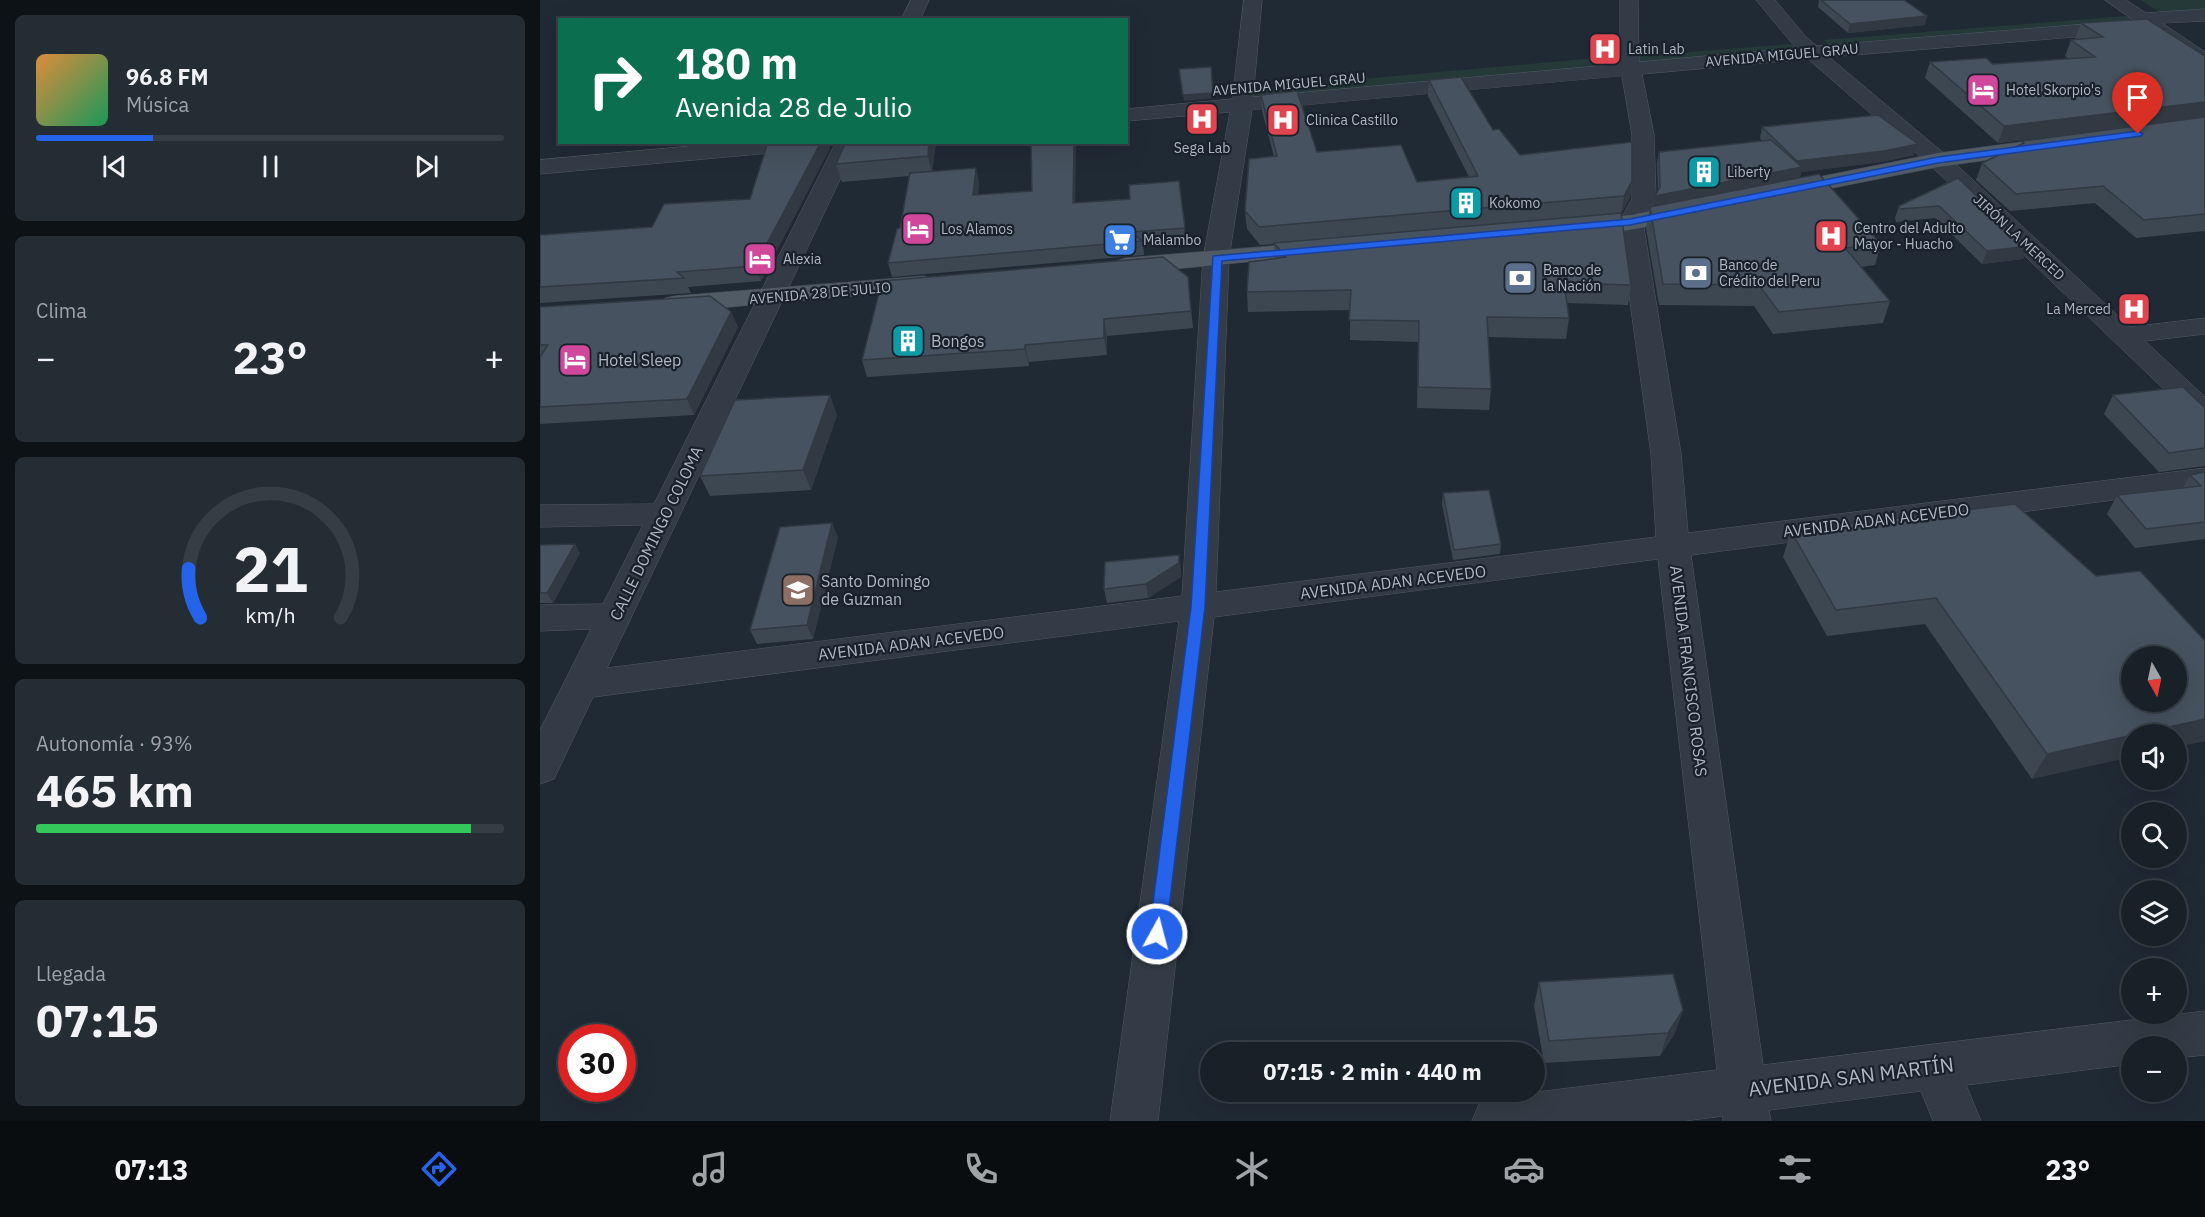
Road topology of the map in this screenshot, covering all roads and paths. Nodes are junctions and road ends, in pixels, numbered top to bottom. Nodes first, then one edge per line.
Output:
1 (920, 0) edge
2 (1253, 0) edge
3 (1629, 0) edge
4 (1765, 0) edge
5 (2114, 0) edge
6 (2205, 15) edge
7 (911, 18) edge
8 (2143, 19) junction
9 (1806, 46) junction
10 (1628, 61) junction
11 (2205, 61) edge
12 (1242, 96) junction
13 (1128, 98) edge
14 (1128, 115) edge
15 (2077, 142) edge
16 (609, 144) edge
17 (791, 144) edge
18 (847, 144) edge
19 (540, 151) edge
20 (1938, 160) junction
21 (540, 167) edge
22 (1758, 196) edge
23 (1712, 206) edge
24 (1630, 222) junction
25 (1560, 228) edge
26 (1347, 247) edge
27 (1216, 258) junction
28 (1099, 268) edge
29 (947, 282) edge
30 (771, 298) junction
31 (656, 306) edge
32 (2205, 326) edge
33 (2123, 336) junction
34 (2205, 413) edge
35 (2205, 478) edge
36 (666, 514) junction
37 (540, 516) edge
38 (1673, 546) junction
39 (1198, 607) junction
40 (616, 616) junction
41 (540, 618) edge
42 (582, 685) junction
43 (540, 768) edge
44 (2205, 1033) edge
45 (1934, 1067) junction
46 (1745, 1106) edge
47 (1134, 1121) edge
48 (1496, 1121) edge
49 (1957, 1121) edge

1 - 7 street
2 - 12 street
3 - 10 street
4 - 9 street, JIRÓN LA MERCED
5 - 8 street
6 - 8 street, AVENIDA MIGUEL GRAU
8 - 9 street, AVENIDA MIGUEL GRAU
8 - 11 street
9 - 10 street, AVENIDA MIGUEL GRAU
9 - 20 street, JIRÓN LA MERCED
10 - 12 street, AVENIDA MIGUEL GRAU
10 - 24 street
12 - 13 street, AVENIDA MIGUEL GRAU
12 - 14 street, AVENIDA MIGUEL GRAU
12 - 27 street
15 - 20 main road
16 - 19 street
17 - 21 street
18 - 30 street, CALLE DOMINGO COLOMA
20 - 22 main road
20 - 33 street, JIRÓN LA MERCED
23 - 24 main road
24 - 25 main road
24 - 38 street, AVENIDA FRANCISCO ROSAS
26 - 27 main road
27 - 28 main road
27 - 39 street
29 - 30 main road, AVENIDA 28 DE JULIO
30 - 31 main road, AVENIDA 28 DE JULIO
30 - 36 street, CALLE DOMINGO COLOMA
32 - 33 street
33 - 34 street, JIRÓN LA MERCED
35 - 38 street, AVENIDA ADAN ACEVEDO
36 - 37 street
36 - 40 street, CALLE DOMINGO COLOMA
38 - 39 street, AVENIDA ADAN ACEVEDO
38 - 46 street, AVENIDA FRANCISCO ROSAS
39 - 42 street, AVENIDA ADAN ACEVEDO
39 - 47 street
40 - 41 street
40 - 42 street, CALLE DOMINGO COLOMA
42 - 43 street, CALLE DOMINGO COLOMA
44 - 45 street, AVENIDA SAN MARTÍN
45 - 46 street, AVENIDA SAN MARTÍN
45 - 49 street
46 - 48 street, AVENIDA SAN MARTÍN

